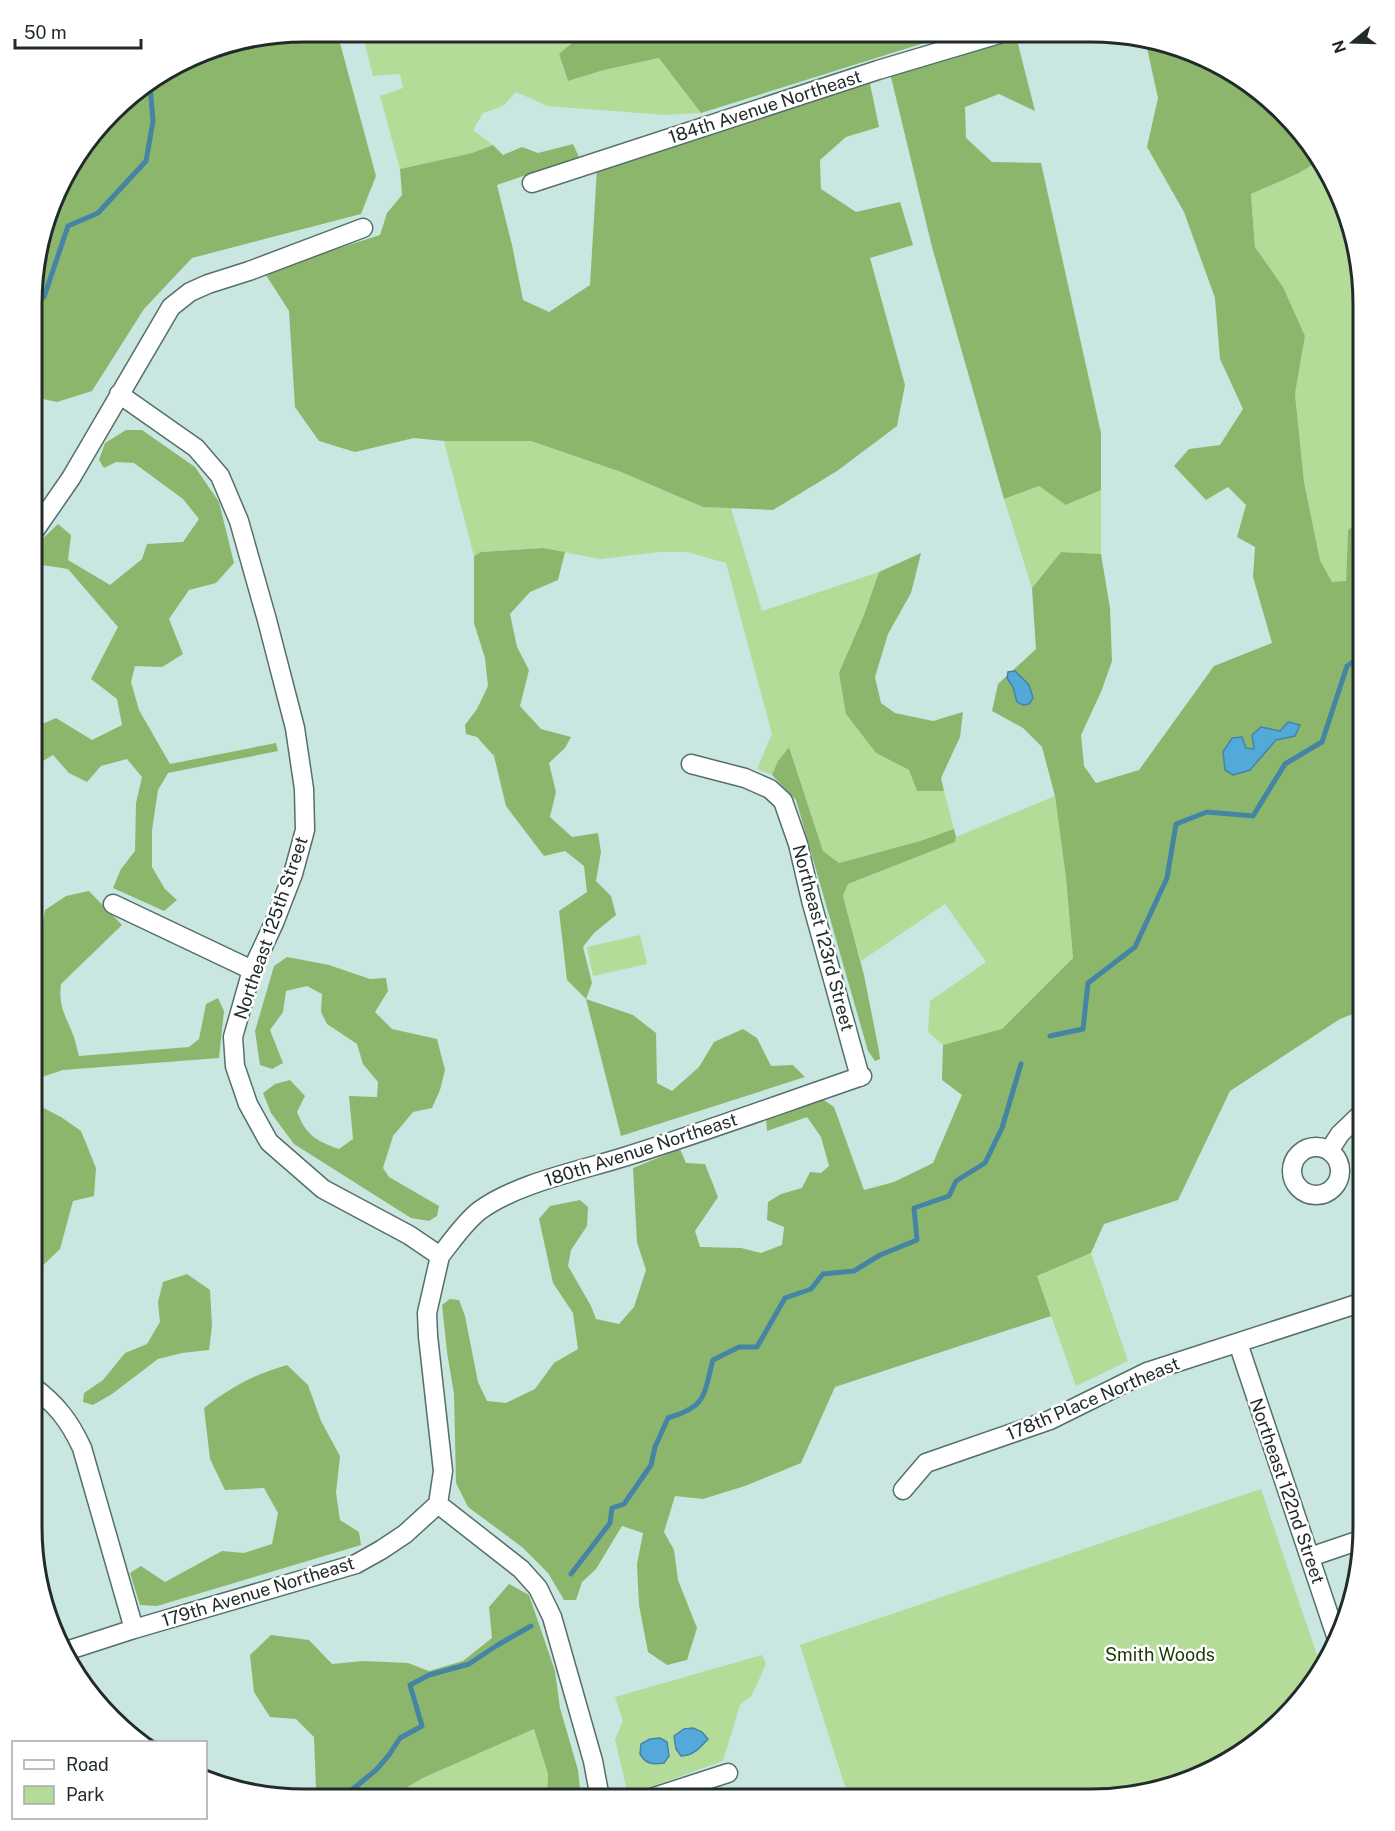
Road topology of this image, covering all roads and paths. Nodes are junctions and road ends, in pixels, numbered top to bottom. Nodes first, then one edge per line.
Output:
1 (970, 42) edge
2 (532, 183) dead end
3 (363, 228) dead end
4 (119, 394) junction
5 (42, 520) edge
6 (691, 764) dead end
7 (113, 904) dead end
8 (252, 970) junction
9 (861, 1076) joint
10 (1353, 1122) edge
11 (1329, 1151) dead end
12 (440, 1256) junction
13 (1353, 1305) edge
14 (1238, 1343) junction
15 (42, 1393) edge
16 (903, 1490) dead end
17 (438, 1504) junction
18 (1352, 1543) edge
19 (1310, 1557) junction
20 (1333, 1627) edge
21 (134, 1629) junction
22 (72, 1649) edge
23 (728, 1773) dead end
24 (598, 1789) edge
25 (679, 1789) edge

1 - 2 street, 184th Avenue Northeast
3 - 4 street
4 - 5 street
4 - 8 street, Northeast 125th Street
6 - 9 street, Northeast 123rd Street
7 - 8 street
8 - 12 street, Northeast 125th Street
9 - 12 street, 180th Avenue Northeast
10 - 11 street
12 - 17 street
13 - 14 street, 178th Place Northeast
14 - 16 street, 178th Place Northeast
14 - 19 street, Northeast 122nd Street
15 - 21 street
17 - 21 street, 179th Avenue Northeast
17 - 24 street
18 - 19 street
19 - 20 street, Northeast 122nd Street
21 - 22 street, 179th Avenue Northeast
23 - 25 street

